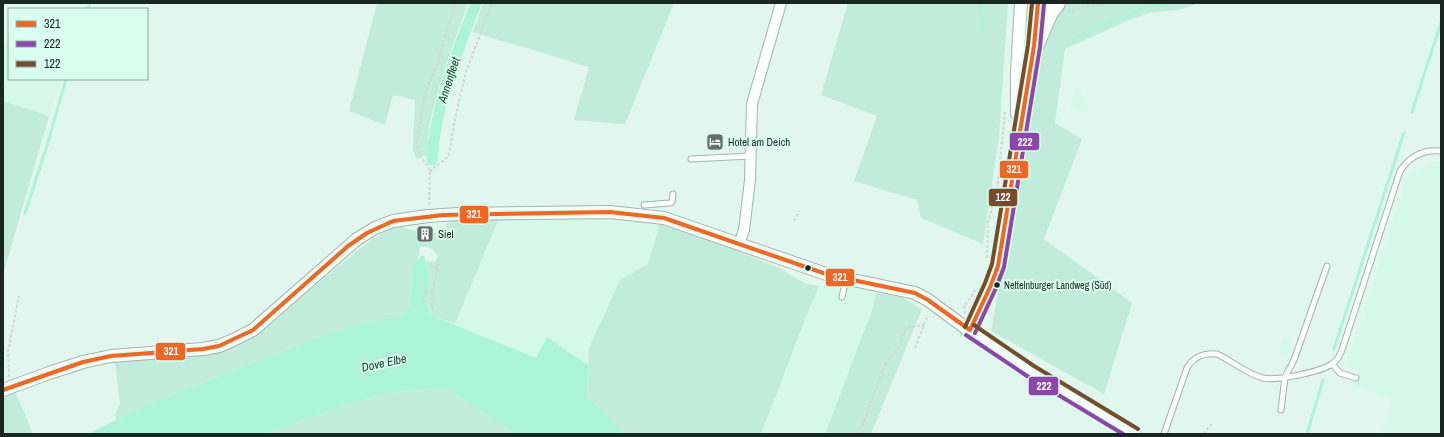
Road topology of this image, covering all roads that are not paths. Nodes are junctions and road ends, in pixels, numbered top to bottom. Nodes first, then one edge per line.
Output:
1 (781, 3) edge
2 (1020, 3) edge
3 (1048, 8) edge
4 (1034, 46) joint
5 (1016, 150) junction
6 (1441, 151) edge
7 (750, 156) junction
8 (690, 159) dead end
9 (673, 194) dead end
10 (644, 205) dead end
11 (740, 244) junction
12 (1327, 266) dead end
13 (846, 279) junction
14 (842, 297) dead end
15 (970, 330) junction
16 (1332, 364) junction
17 (1285, 377) junction
18 (1356, 378) dead end
19 (6, 389) edge
20 (1281, 410) dead end
21 (1135, 434) edge
22 (1164, 434) edge

1 - 7 street
2 - 3 lane
2 - 5 street
3 - 4 highway
4 - 5 street
5 - 15 street
6 - 16 lane
7 - 8 lane
7 - 11 street
9 - 10 lane
11 - 13 street
11 - 19 street
12 - 17 lane
13 - 14 lane
13 - 15 street
15 - 21 street
16 - 17 lane
16 - 18 lane
17 - 20 lane
17 - 22 lane

